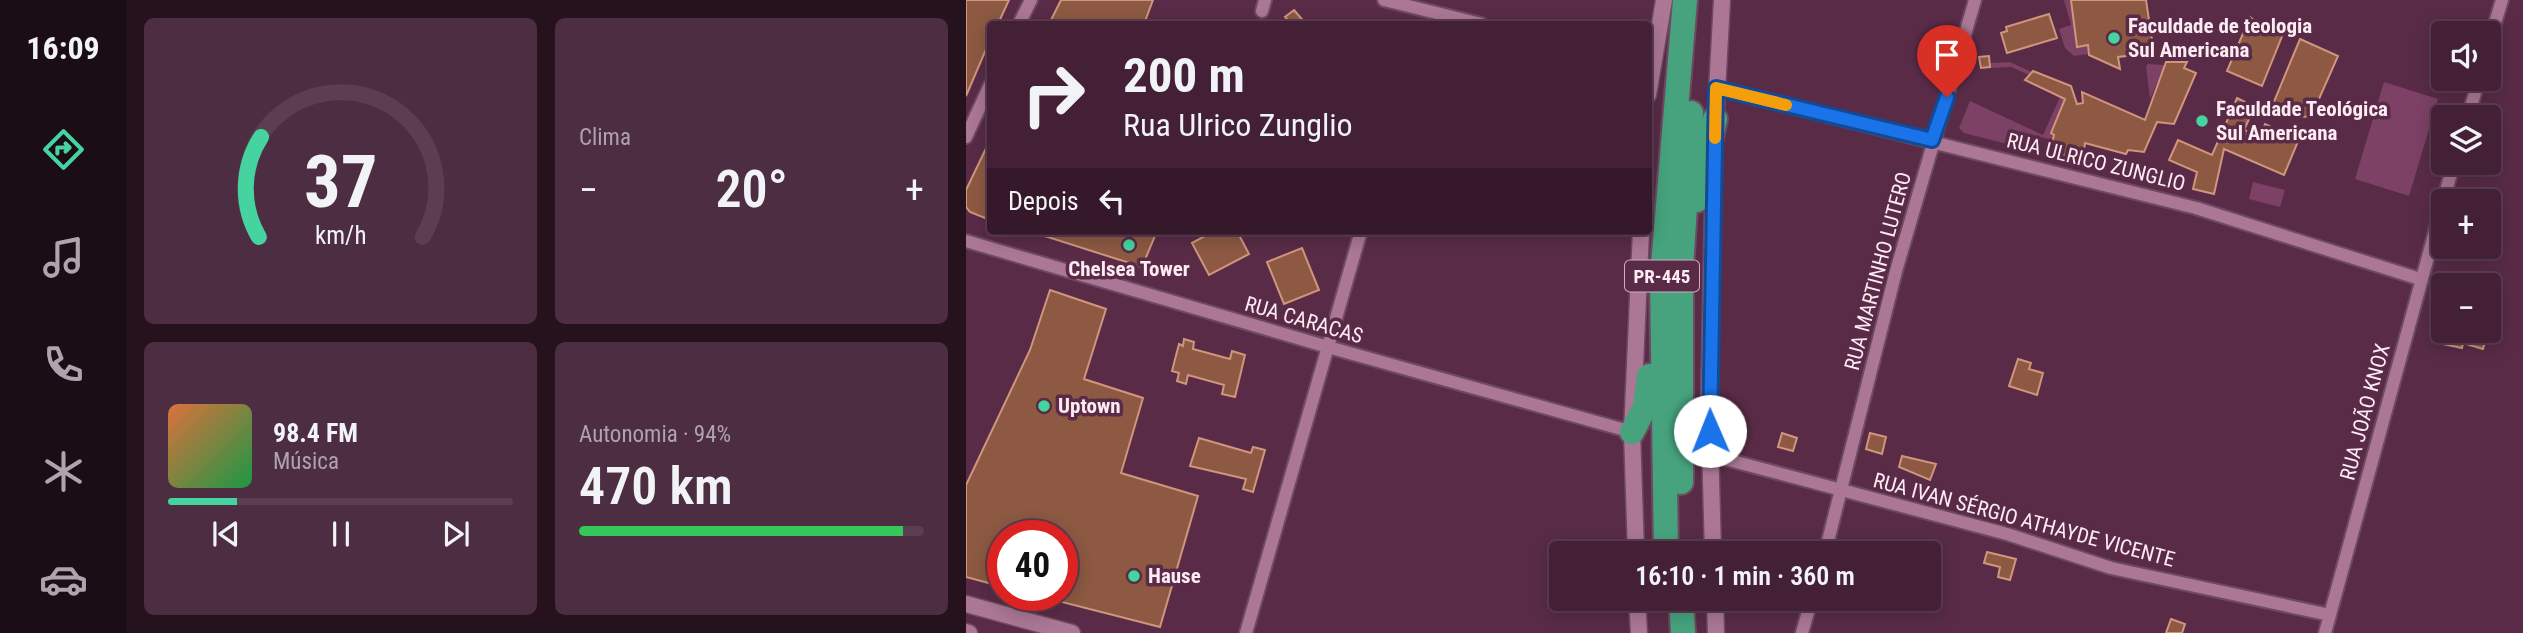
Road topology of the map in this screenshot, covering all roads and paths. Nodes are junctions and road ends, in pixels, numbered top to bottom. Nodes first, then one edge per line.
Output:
1 (1031, 0) edge
2 (1384, 0) edge
3 (1664, 0) edge
4 (1677, 0) edge
5 (1685, 0) edge
6 (1702, 0) edge
7 (1722, 0) edge
8 (1975, 0) edge
9 (2502, 0) edge
10 (1423, 10) junction
11 (1020, 21) edge
12 (1420, 21) edge
13 (1469, 21) edge
14 (2496, 21) edge
15 (1652, 58) edge
16 (1678, 74) junction
17 (1716, 88) junction
18 (987, 92) edge
19 (1715, 119) junction
20 (966, 137) edge
21 (1932, 140) junction
22 (1359, 235) edge
23 (1641, 235) edge
24 (966, 241) edge
25 (2431, 242) edge
26 (1672, 273) junction
27 (2420, 279) junction
28 (1328, 347) junction
29 (1632, 432) junction
30 (1710, 455) junction
31 (1843, 491) junction
32 (1636, 541) edge
33 (1667, 541) edge
34 (1681, 541) edge
35 (1713, 541) edge
36 (1828, 541) edge
37 (966, 604) edge
38 (1638, 611) edge
39 (1715, 611) edge
40 (1808, 611) edge
41 (2330, 615) junction
42 (1072, 633) edge
43 (1246, 633) edge
44 (1639, 633) edge
45 (1716, 633) edge
46 (1802, 633) edge
47 (2325, 633) edge

1 - 11 street
2 - 10 street
3 - 15 street
4 - 16 highway
5 - 16 highway, PR-445
6 - 26 highway, PR-445
7 - 17 street
8 - 21 street, RUA MARTINHO LUTERO
9 - 14 street
10 - 12 street
10 - 13 street
16 - 26 highway, PR-445
17 - 19 street
17 - 21 street, RUA ULRICO ZUNGLIO
18 - 20 street
19 - 26 highway
19 - 30 street, PR-445
21 - 27 street, RUA ULRICO ZUNGLIO
21 - 31 street, RUA MARTINHO LUTERO
22 - 28 street
23 - 29 street
24 - 28 street, RUA CARACAS
25 - 27 street, RUA JOÃO KNOX
26 - 29 highway
26 - 33 highway, PR-445
26 - 34 highway, PR-445
27 - 41 street, RUA JOÃO KNOX
28 - 29 street, RUA CARACAS
28 - 43 street
29 - 32 street
30 - 31 street, RUA IVAN SÉRGIO ATHAYDE VICENTE
30 - 35 street, PR-445
31 - 36 street, RUA MARTINHO LUTERO
31 - 41 street, RUA IVAN SÉRGIO ATHAYDE VICENTE
37 - 42 street
38 - 44 street
39 - 45 street
40 - 46 street
41 - 47 street, RUA JOÃO KNOX

